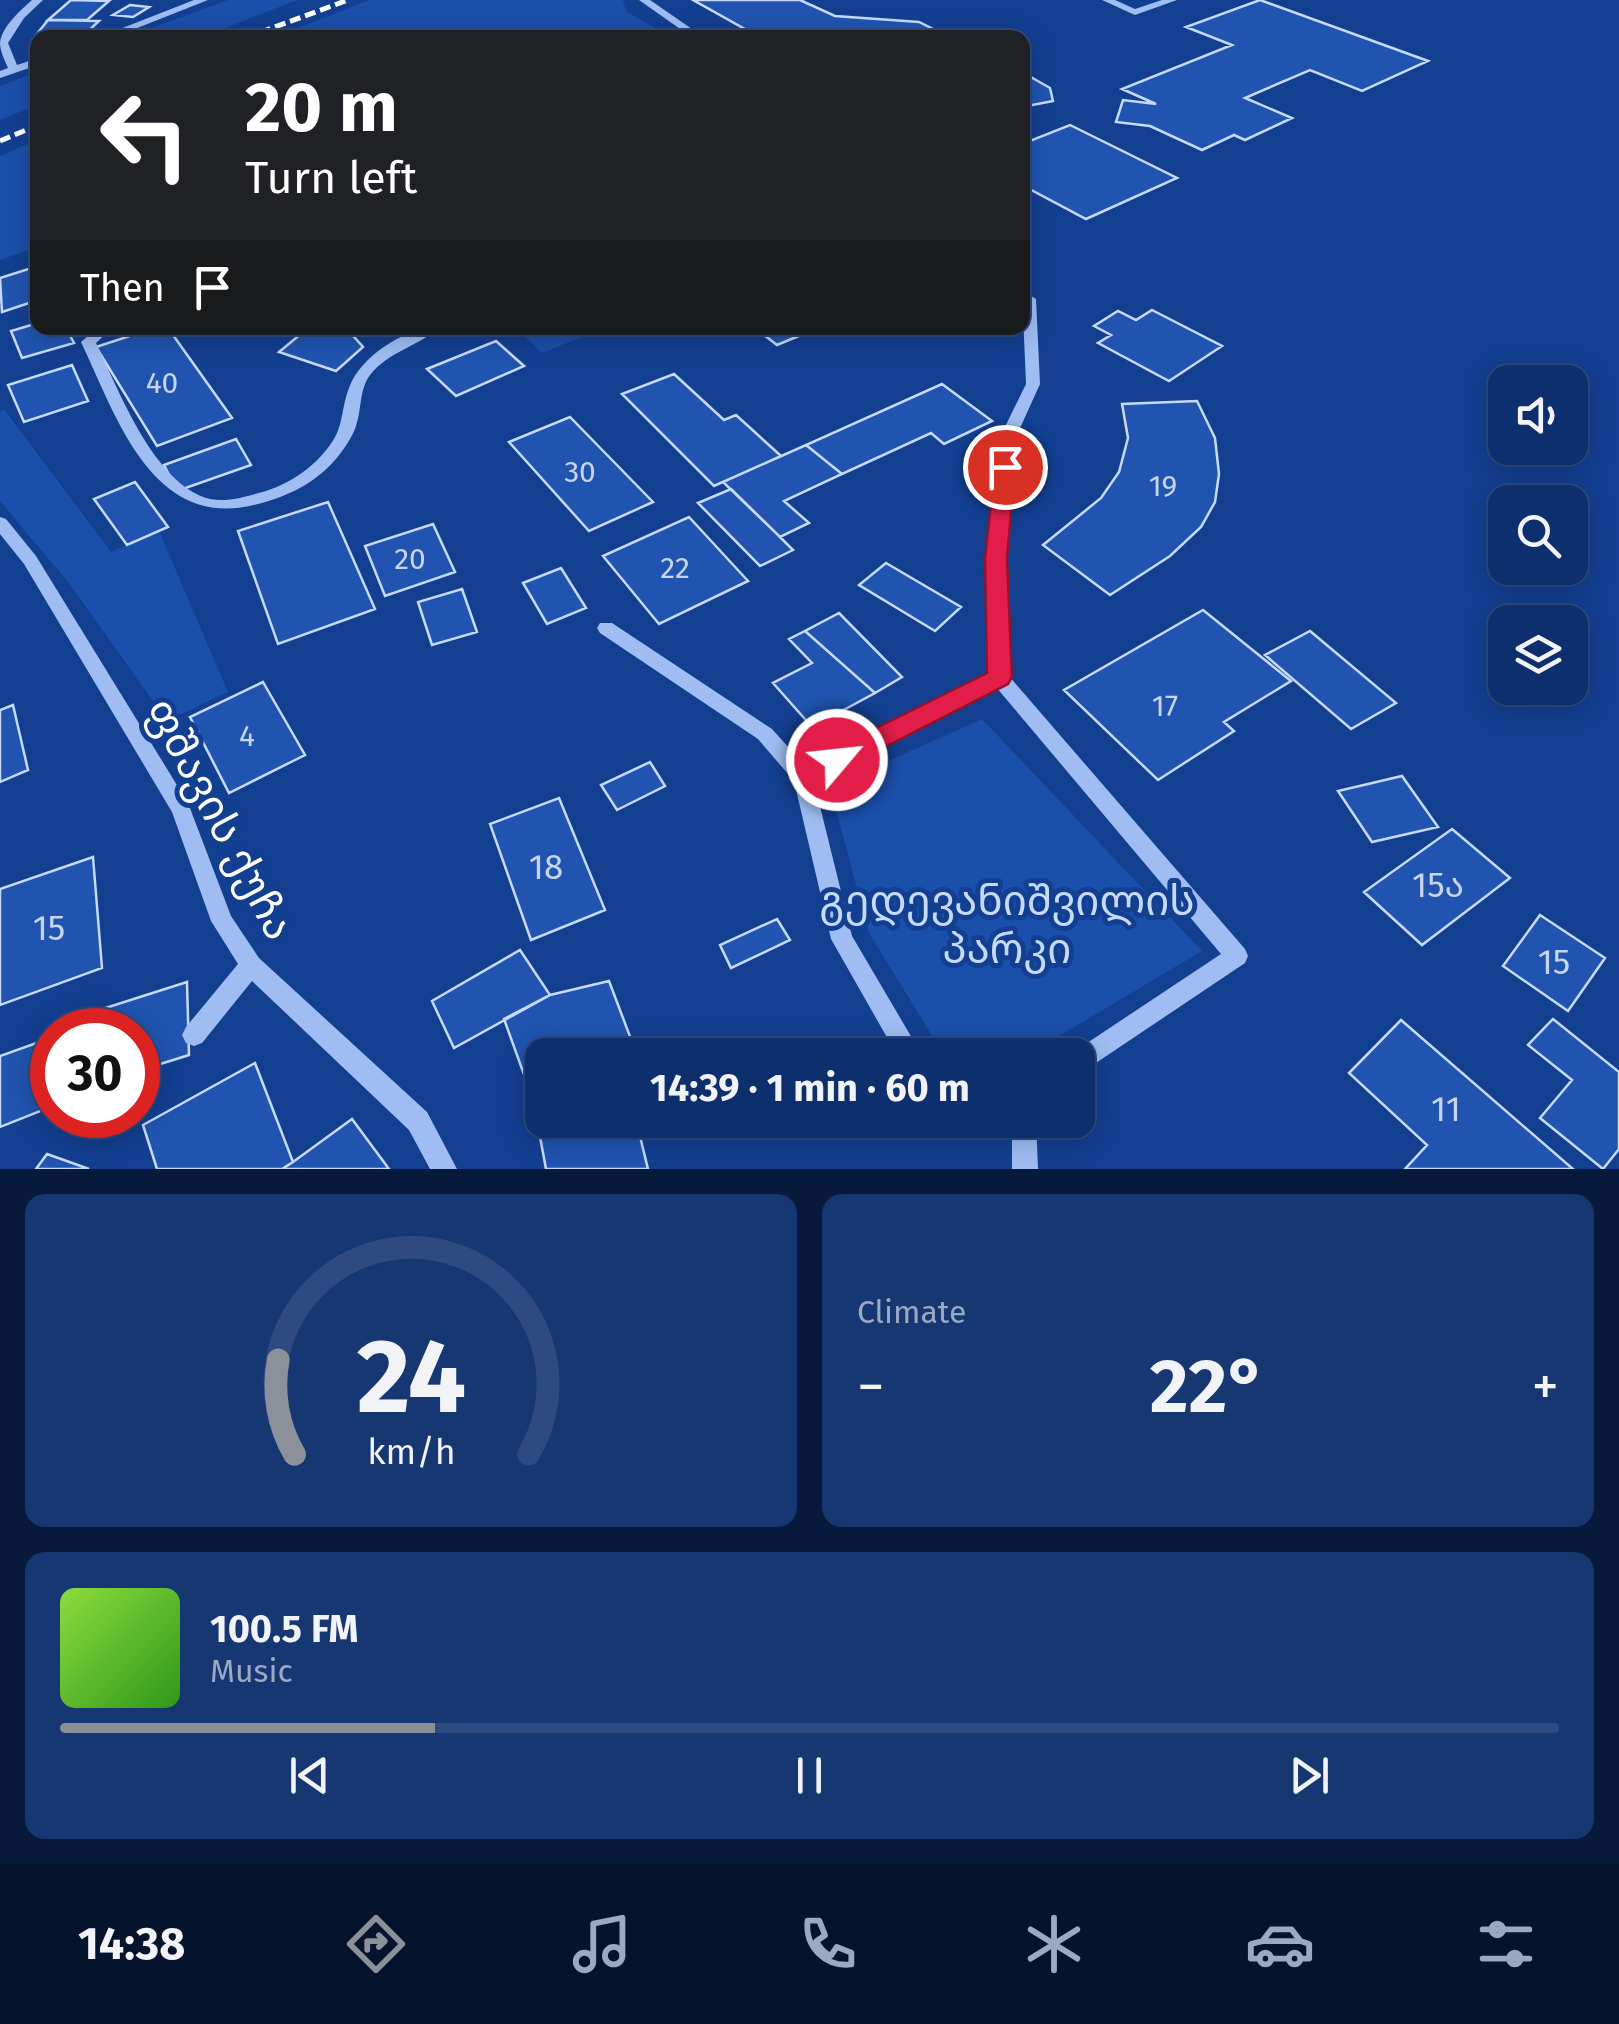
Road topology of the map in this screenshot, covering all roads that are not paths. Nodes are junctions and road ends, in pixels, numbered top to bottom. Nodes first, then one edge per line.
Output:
1 (38, 0) edge
2 (203, 0) edge
3 (644, 0) edge
4 (1107, 0) edge
5 (1172, 0) edge
6 (123, 30) edge
7 (688, 30) edge
8 (30, 64) edge
9 (14, 70) junction
10 (0, 75) edge
11 (1030, 316) edge
12 (96, 335) edge
13 (418, 335) edge
14 (0, 522) edge
15 (606, 628) dead end
16 (1000, 677) junction
17 (803, 778) junction
18 (250, 965) junction
19 (194, 1035) dead end
20 (900, 1038) edge
21 (1095, 1052) edge
22 (1023, 1138) edge
23 (444, 1169) edge
24 (1025, 1169) edge

1 - 9 street
2 - 6 street
3 - 7 street
4 - 5 street
8 - 9 street
9 - 10 street
11 - 16 street
12 - 13 street
14 - 18 street, ფშავის ქუჩა
15 - 17 street
16 - 17 street
16 - 21 street
17 - 20 street
18 - 19 street
18 - 23 street, ფშავის ქუჩა
22 - 24 street

